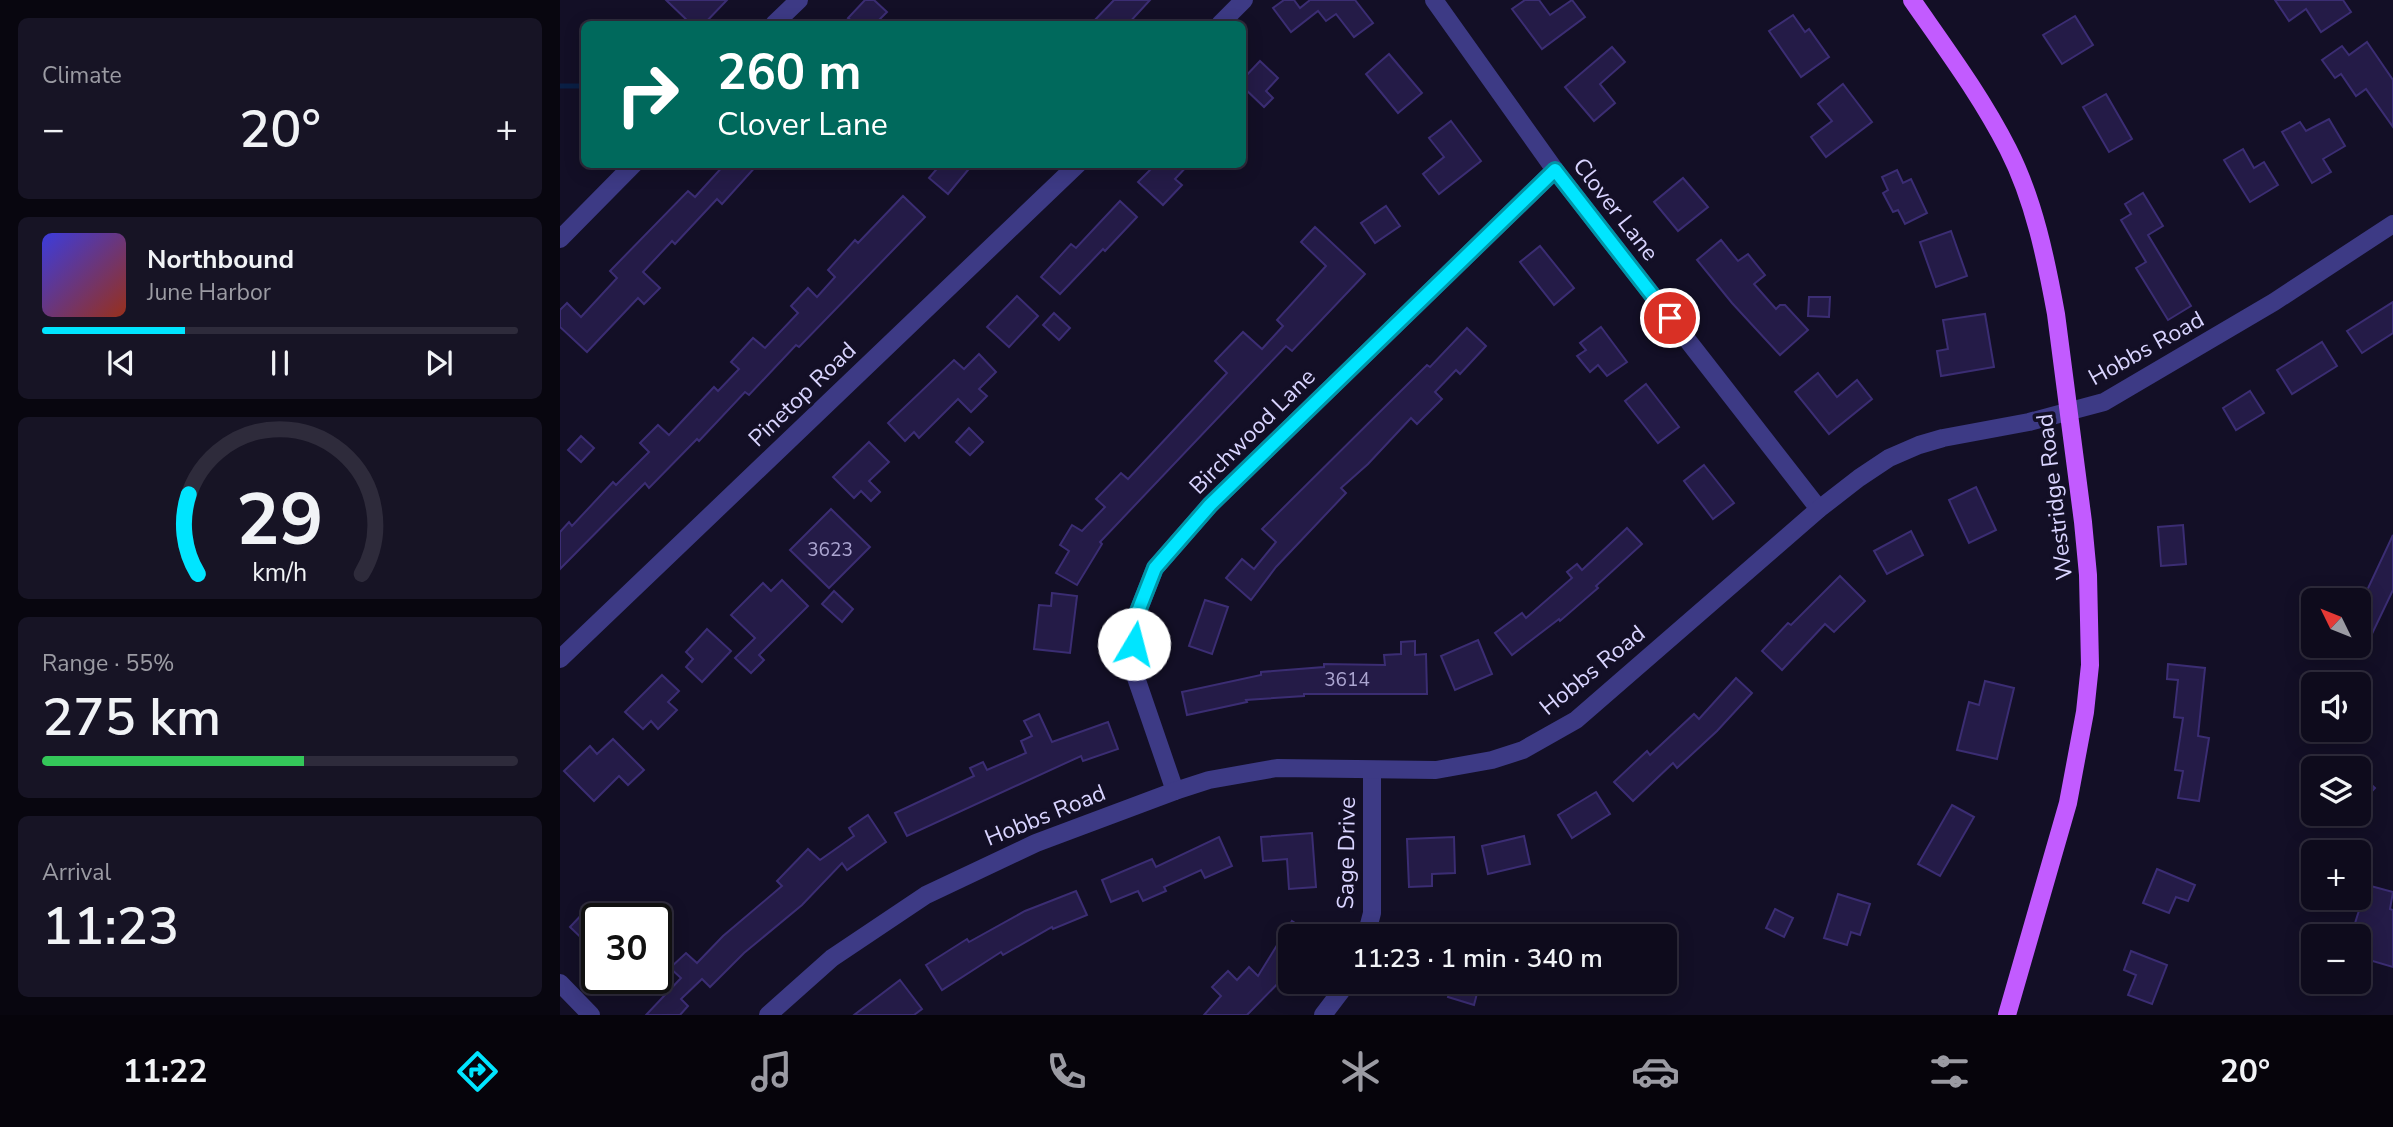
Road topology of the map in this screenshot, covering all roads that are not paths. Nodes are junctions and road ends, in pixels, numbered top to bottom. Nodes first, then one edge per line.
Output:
1 (799, 0) edge
2 (1244, 0) edge
3 (1434, 0) edge
4 (1912, 0) edge
5 (777, 21) edge
6 (1223, 21) edge
7 (630, 168) edge
8 (1074, 168) edge
9 (1555, 170) junction
10 (2393, 224) edge
11 (560, 239) edge
12 (2069, 412) junction
13 (1819, 509) junction
14 (560, 659) edge
15 (1372, 770) junction
16 (1175, 791) junction
17 (1369, 924) edge
18 (560, 983) edge
19 (1339, 994) edge
20 (592, 1015) edge
21 (768, 1015) edge
22 (1323, 1015) edge
23 (2007, 1015) edge

1 - 5 street
2 - 6 street
3 - 9 street, Clover Lane
4 - 12 main road, Westridge Road
7 - 11 street
8 - 14 street, Pinetop Road
9 - 13 street, Clover Lane
9 - 16 street, Birchwood Lane
10 - 12 street, Hobbs Road
12 - 13 street, Hobbs Road
12 - 23 main road, Westridge Road
13 - 15 street, Hobbs Road
15 - 16 street, Hobbs Road
15 - 17 street, Sage Drive
16 - 21 street, Hobbs Road
18 - 20 street
19 - 22 street

